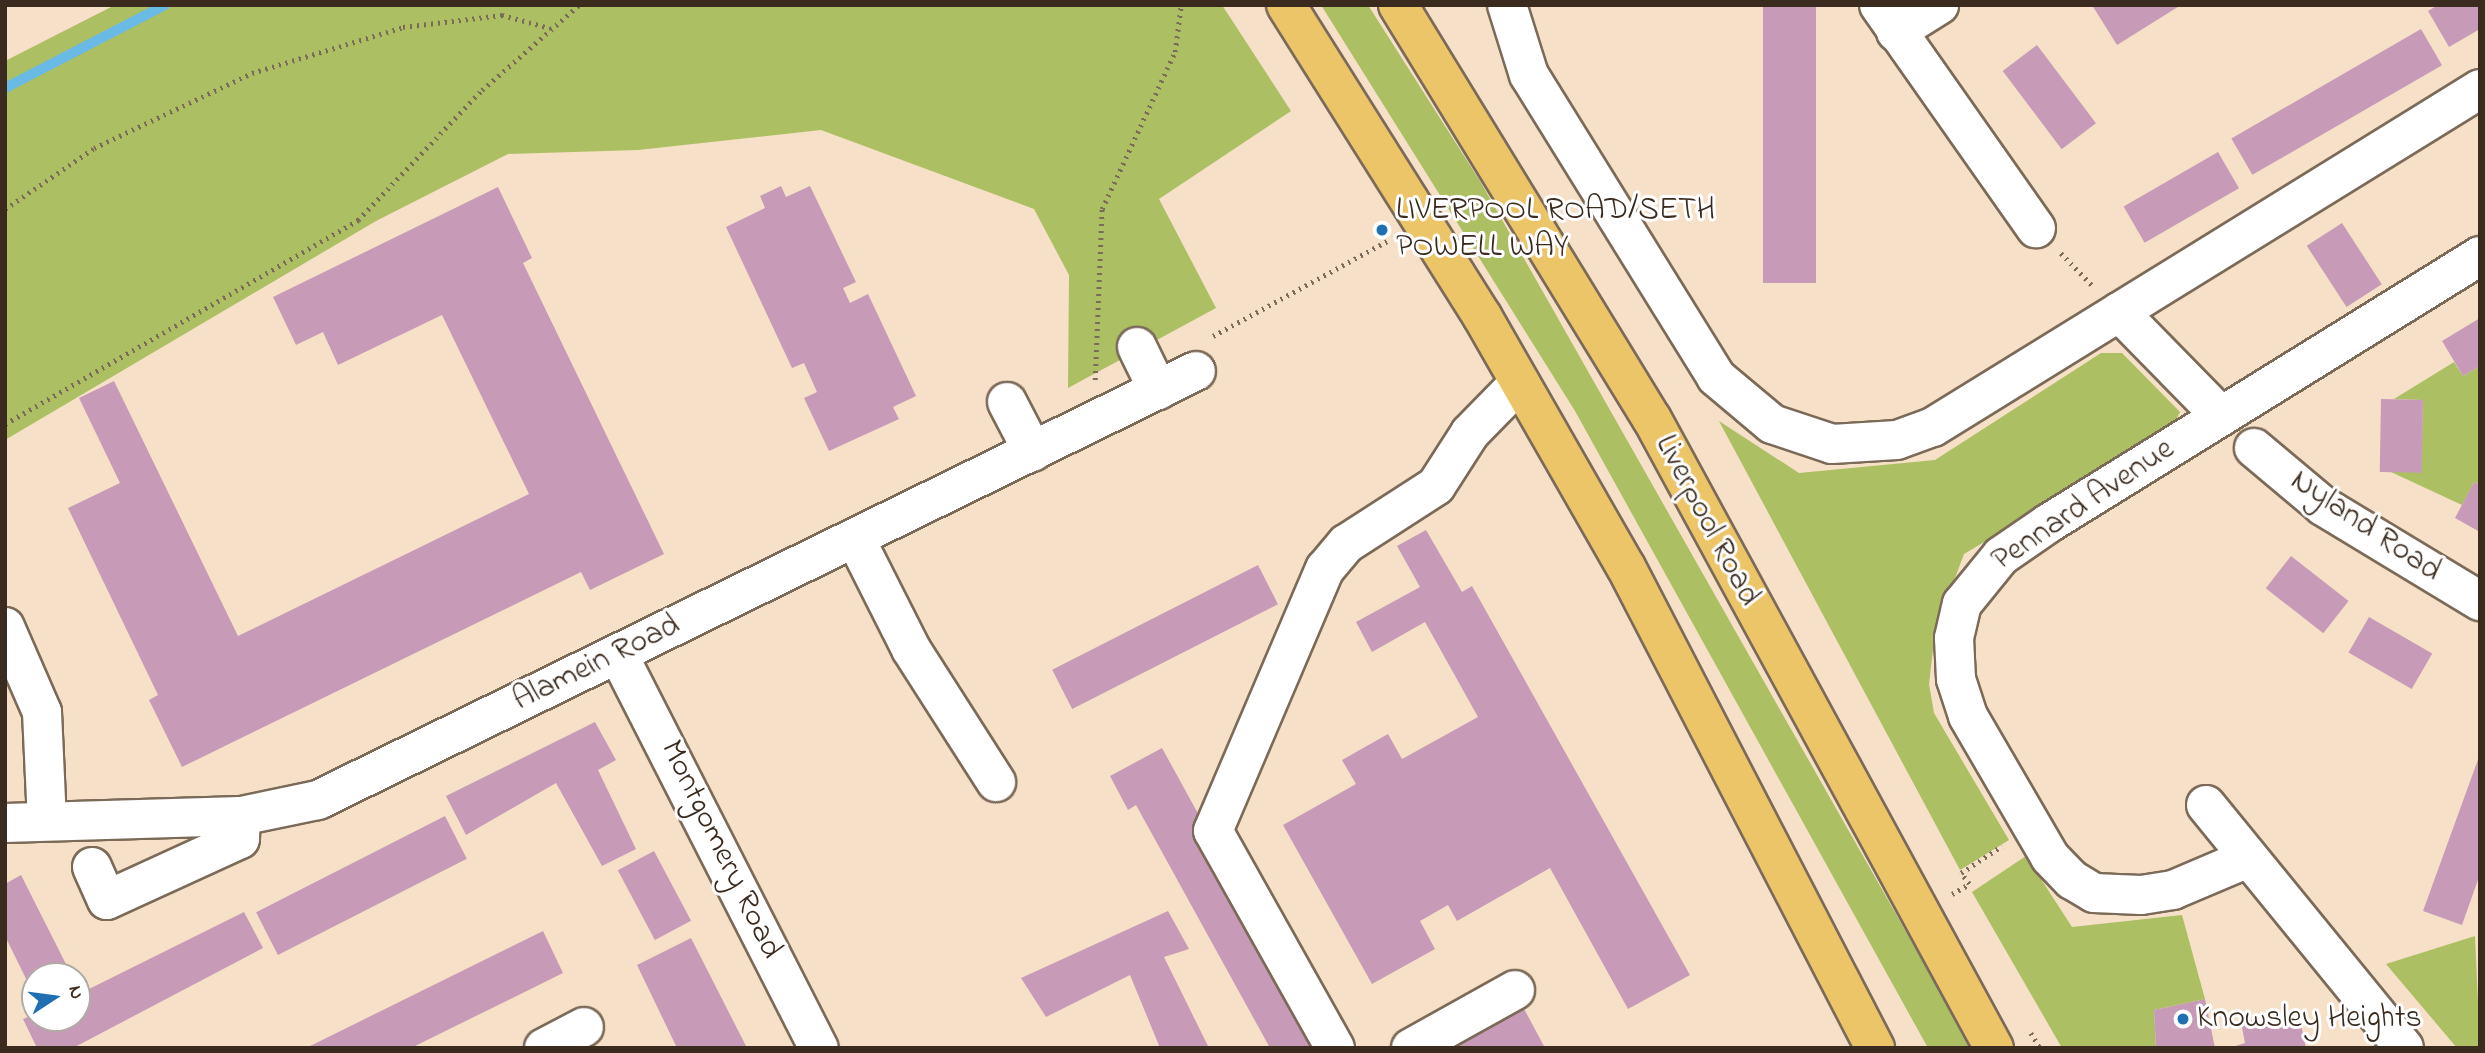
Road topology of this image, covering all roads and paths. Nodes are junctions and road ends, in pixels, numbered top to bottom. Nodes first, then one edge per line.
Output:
1 (579, 5) edge
2 (1181, 5) edge
3 (1286, 5) edge
4 (1398, 5) edge
5 (1507, 5) edge
6 (1939, 5) edge
7 (1887, 19) edge
8 (550, 28) junction
9 (2480, 89) edge
10 (5, 209) edge
11 (1421, 222) junction
12 (2036, 228) joint
13 (2480, 256) edge
14 (2119, 312) junction
15 (1138, 347) dead end
16 (1196, 371) joint
17 (1520, 382) junction
18 (1158, 390) junction
19 (1007, 402) dead end
20 (2221, 416) junction
21 (1093, 422) junction
22 (5, 424) edge
23 (2254, 448) dead end
24 (1032, 452) junction
25 (855, 538) junction
26 (2480, 601) edge
27 (5, 627) edge
28 (618, 654) junction
29 (996, 782) dead end
30 (2206, 805) dead end
31 (241, 816) junction
32 (47, 821) junction
33 (5, 822) edge
34 (2032, 827) junction
35 (2246, 859) junction
36 (92, 867) dead end
37 (1951, 895) dead end
38 (1515, 990) dead end
39 (584, 1027) dead end
40 (544, 1048) edge
41 (819, 1048) edge
42 (1335, 1048) edge
43 (1411, 1048) edge
44 (1875, 1048) edge
45 (1994, 1048) edge
46 (2404, 1048) edge

1 - 8 path
2 - 21 path
3 - 11 highway
4 - 45 highway, Liverpool Road
5 - 14 street
6 - 7 street
7 - 12 street
8 - 10 path
8 - 22 path
9 - 14 street
11 - 16 path
11 - 17 highway
12 - 14 path
13 - 20 street, Pennard Avenue
14 - 20 street
15 - 18 street
16 - 18 street, Alamein Road
17 - 42 street
17 - 44 highway
18 - 21 street, Alamein Road
19 - 24 street
20 - 34 street, Pennard Avenue
21 - 24 street, Alamein Road
23 - 26 street, Nyland Road
24 - 25 street, Alamein Road
25 - 28 street, Alamein Road
25 - 29 street
27 - 32 street
28 - 31 street, Alamein Road
28 - 41 street, Montgomery Road
30 - 35 street
31 - 32 street, Alamein Road
31 - 36 street
32 - 33 street, Alamein Road
34 - 35 street, Pennard Avenue
34 - 37 path
35 - 46 street
38 - 43 street
39 - 40 street

